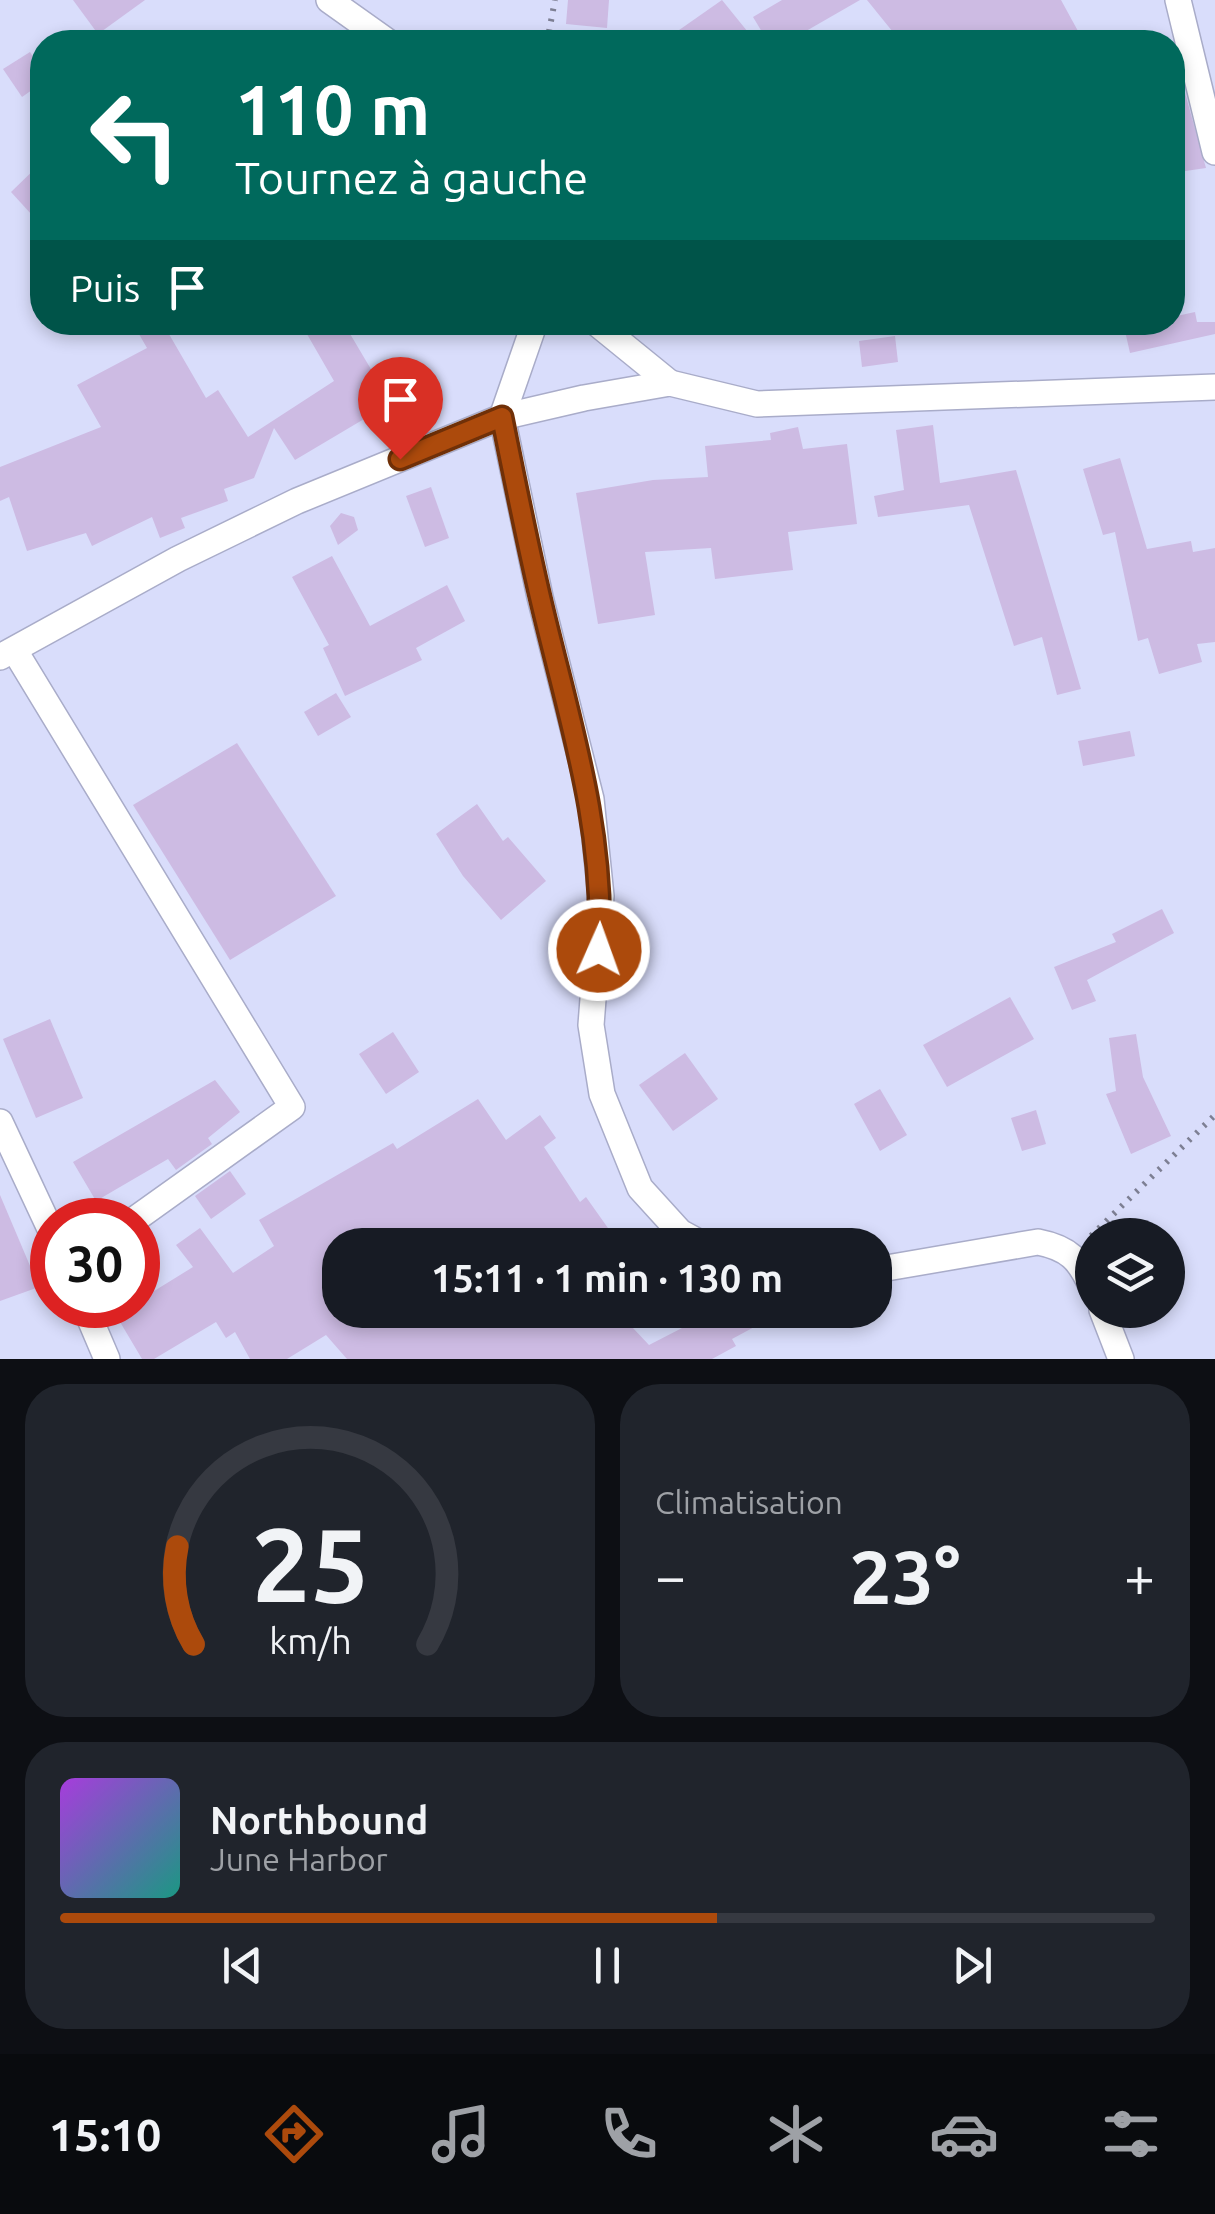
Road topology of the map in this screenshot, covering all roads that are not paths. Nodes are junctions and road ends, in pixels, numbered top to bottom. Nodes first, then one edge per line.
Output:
1 (328, 0) edge
2 (1178, 0) edge
3 (371, 30) edge
4 (1215, 152) edge
5 (530, 335) edge
6 (611, 335) edge
7 (670, 383) junction
8 (1215, 387) edge
9 (502, 417) junction
10 (8, 654) edge
11 (0, 1122) edge
12 (36, 1198) edge
13 (160, 1201) edge
14 (676, 1228) edge
15 (1075, 1256) edge
16 (892, 1267) edge
17 (94, 1328) edge
18 (1109, 1328) edge
19 (107, 1359) edge
20 (1121, 1359) edge

1 - 3 street
2 - 4 street
5 - 9 street
6 - 7 street
7 - 8 street
7 - 9 street
9 - 10 street
9 - 14 street
10 - 13 street
11 - 12 street
15 - 16 street
17 - 19 street
18 - 20 street

